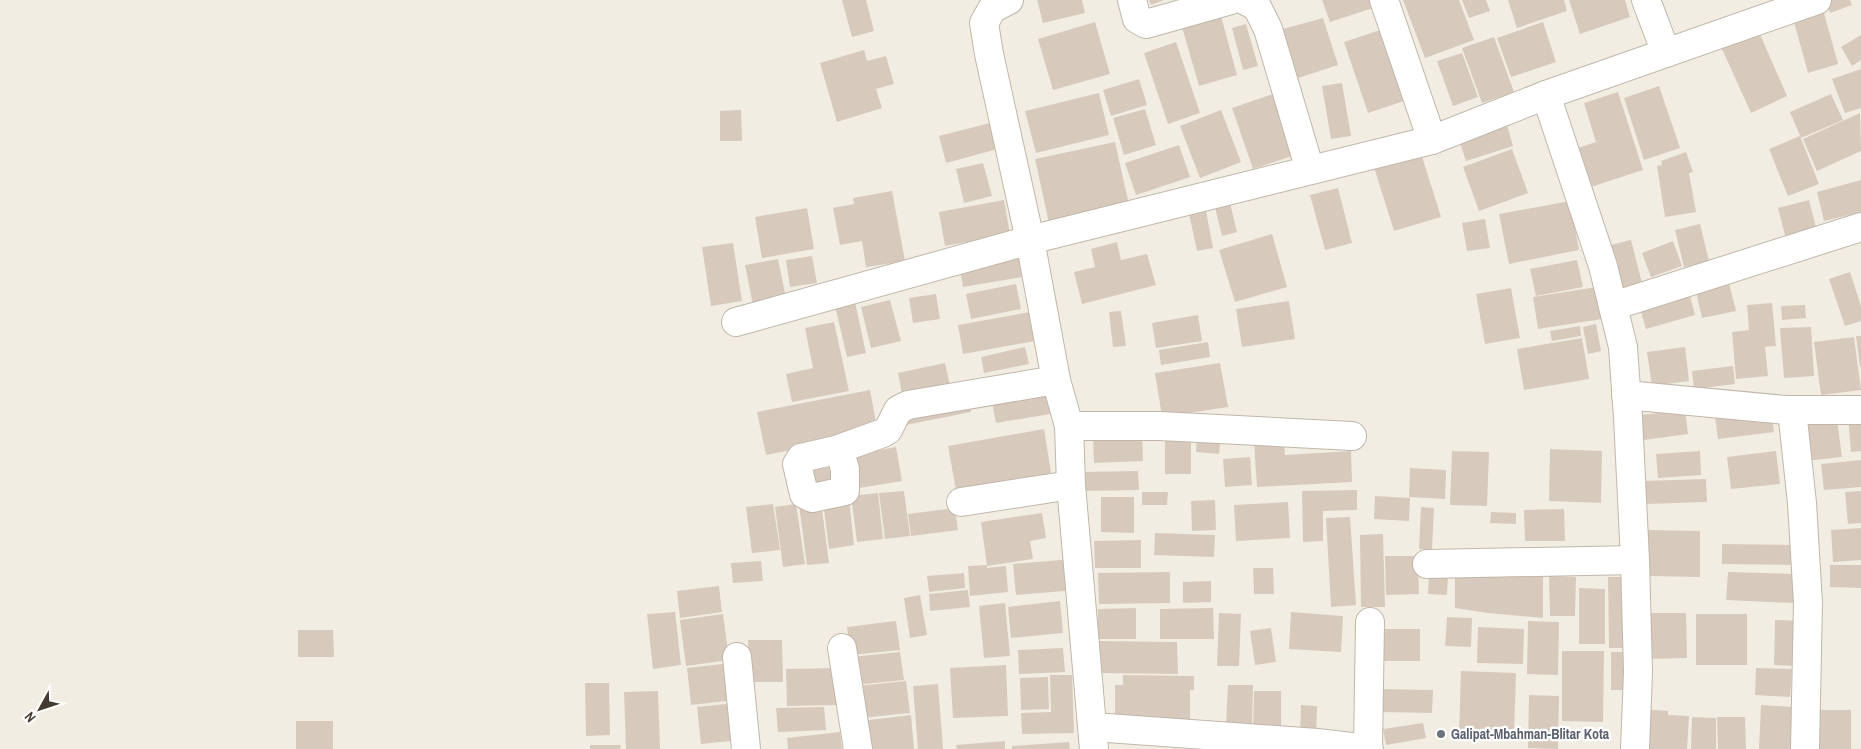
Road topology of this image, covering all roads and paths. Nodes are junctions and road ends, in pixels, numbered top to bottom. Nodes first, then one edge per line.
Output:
1 (1009, 0) edge
2 (1132, 0) edge
3 (1231, 0) edge
4 (1244, 0) edge
5 (1384, 0) edge
6 (1646, 0) edge
7 (1817, 0) edge
8 (1666, 53) junction
9 (1546, 95) junction
10 (1432, 140) junction
11 (1310, 170) junction
12 (1861, 227) edge
13 (1030, 240) junction
14 (1613, 306) junction
15 (736, 322) dead end
16 (1056, 380) junction
17 (1626, 395) junction
18 (1792, 410) junction
19 (1861, 410) edge
20 (1069, 426) junction
21 (1352, 436) dead end
22 (839, 449) dead end
23 (1071, 485) junction
24 (961, 502) dead end
25 (1635, 560) junction
26 (1427, 564) dead end
27 (1370, 622) dead end
28 (842, 648) dead end
29 (737, 657) dead end
30 (1094, 738) edge
31 (746, 749) edge
32 (858, 749) edge
33 (1368, 749) edge
34 (1635, 749) edge
35 (1805, 749) edge

1 - 13 street
2 - 3 street
4 - 11 street
5 - 10 street
6 - 8 street
7 - 8 street
8 - 9 street
9 - 10 street
9 - 14 street
10 - 11 street
11 - 13 street
12 - 14 street
13 - 15 street
13 - 16 street
14 - 17 street
16 - 20 street
16 - 22 street
17 - 18 street
17 - 25 street
18 - 19 street
18 - 35 street
20 - 21 street
20 - 23 street
23 - 24 street
23 - 30 street
25 - 26 street
25 - 34 street
27 - 33 street
28 - 32 street
29 - 31 street
30 - 33 street

